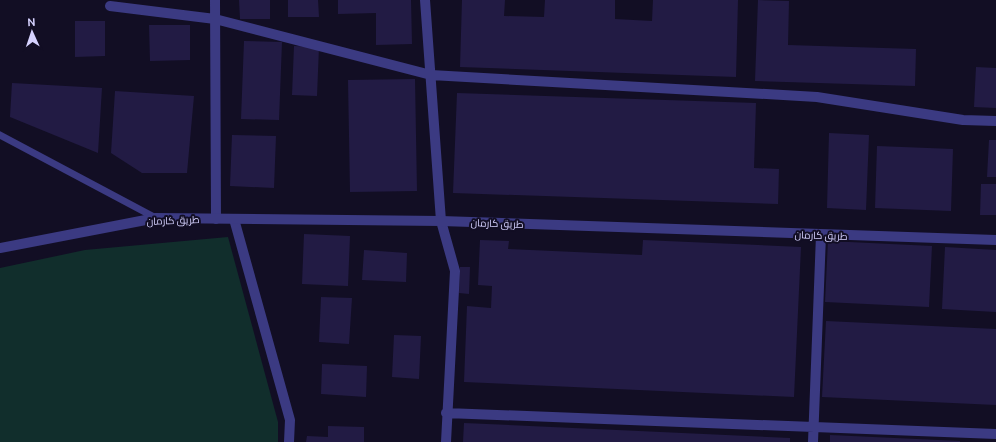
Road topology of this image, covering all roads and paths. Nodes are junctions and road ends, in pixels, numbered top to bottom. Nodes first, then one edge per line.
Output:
1 (215, 0) edge
2 (425, 0) edge
3 (110, 6) dead end
4 (215, 19) junction
5 (431, 75) junction
6 (996, 121) edge
7 (0, 135) edge
8 (156, 218) junction
9 (216, 219) junction
10 (234, 219) junction
11 (441, 221) junction
12 (821, 235) junction
13 (996, 240) edge
14 (0, 248) edge
15 (446, 413) junction
16 (813, 427) junction
17 (996, 434) edge
18 (289, 442) edge
19 (446, 442) edge
20 (813, 442) edge

1 - 4 street
2 - 5 street
3 - 4 street
4 - 5 street
4 - 9 street
5 - 6 street
5 - 11 street
7 - 8 lane
8 - 9 street, طريق كارمان
8 - 14 street, طريق كارمان
9 - 10 street, طريق كارمان
10 - 11 street, طريق كارمان
10 - 18 street
11 - 12 street, طريق كارمان
11 - 15 street
12 - 13 street, طريق كارمان
12 - 16 street
15 - 16 street
15 - 19 street
16 - 17 street
16 - 20 street

